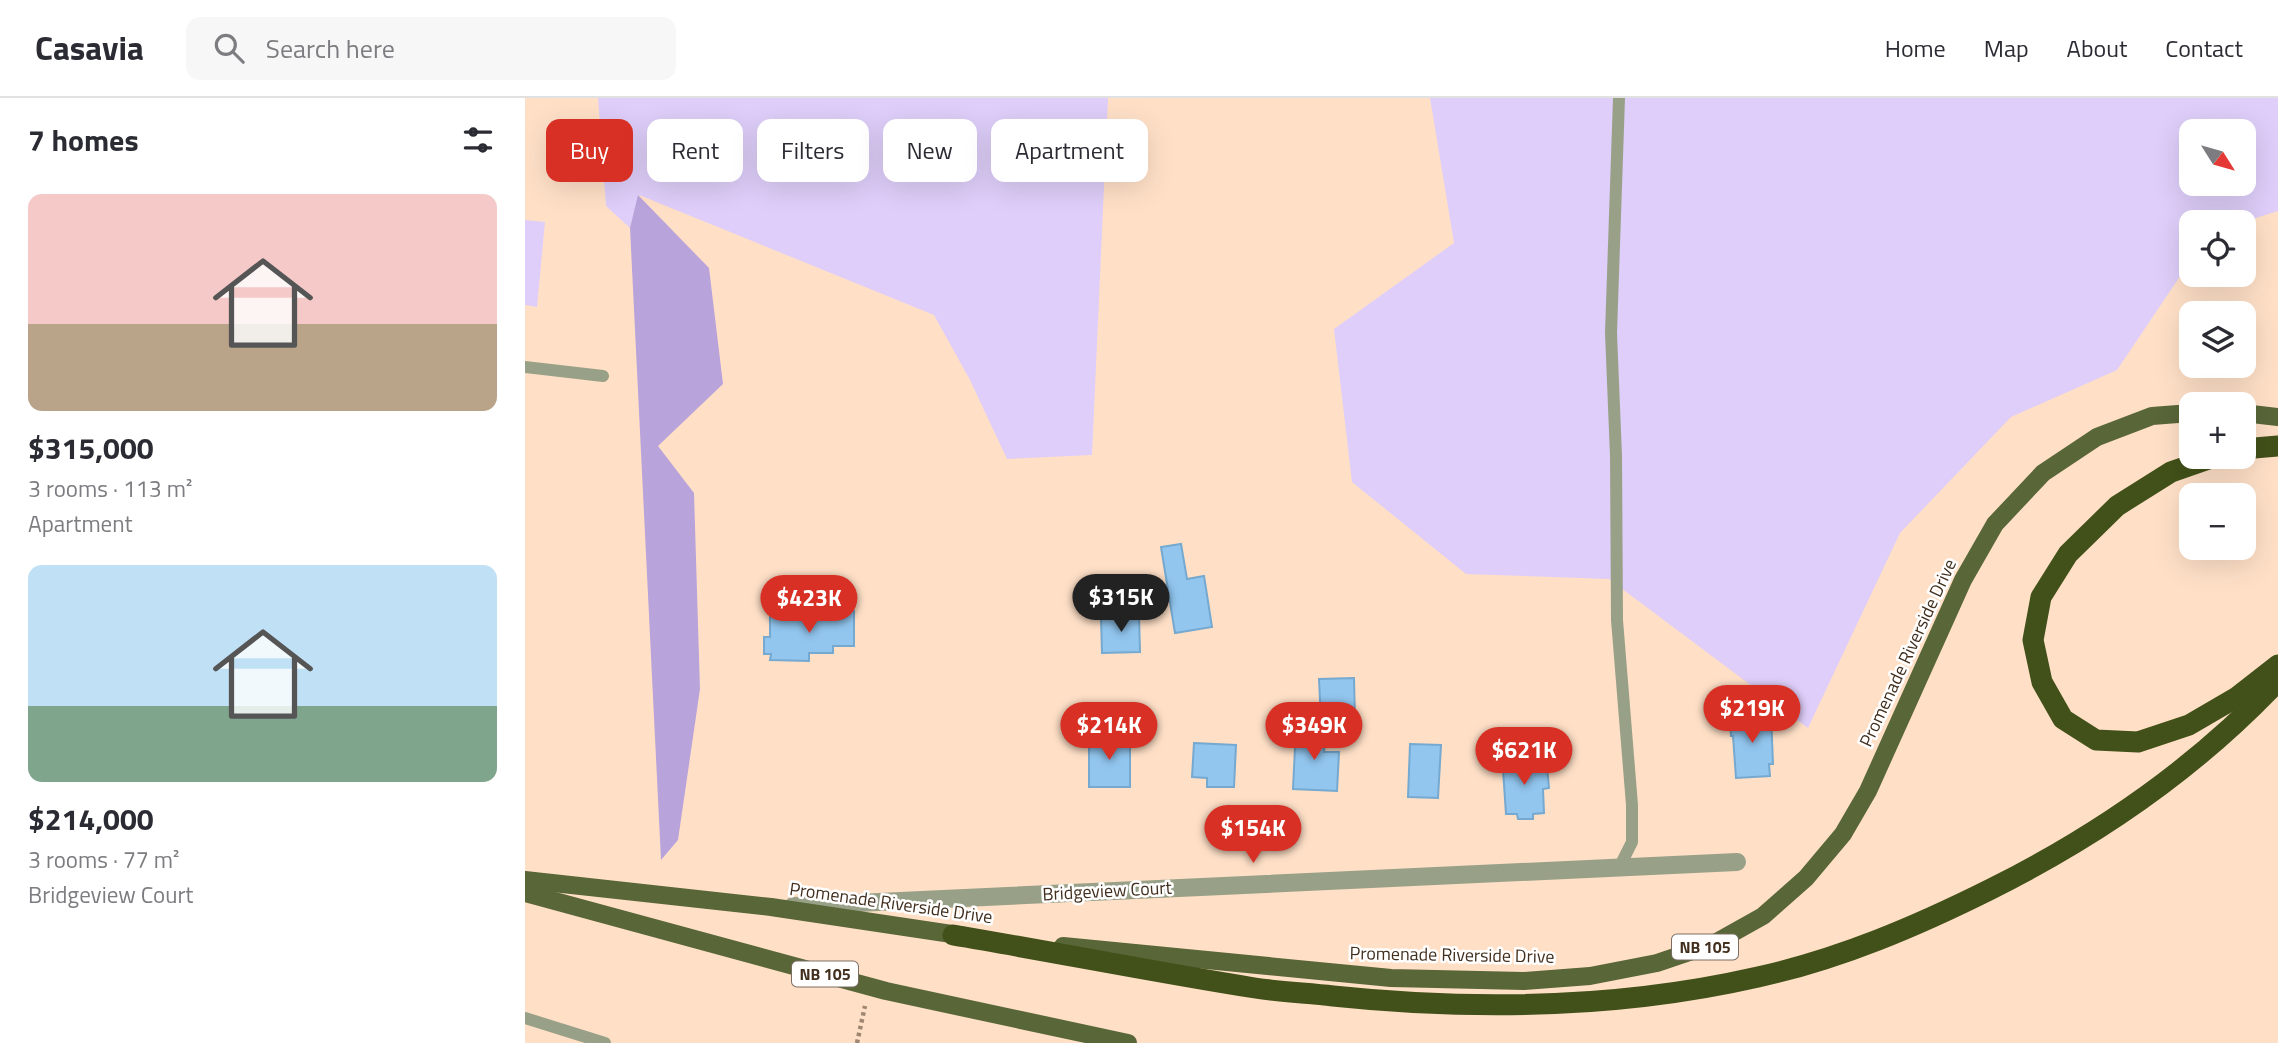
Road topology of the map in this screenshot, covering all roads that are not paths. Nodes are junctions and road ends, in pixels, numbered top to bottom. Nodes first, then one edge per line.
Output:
1 (1619, 98) edge
2 (525, 367) edge
3 (603, 376) dead end
4 (2179, 414) edge
5 (2256, 414) edge
6 (2278, 417) edge
7 (2278, 446) edge
8 (2256, 448) edge
9 (2180, 469) edge
10 (2278, 665) edge
11 (2278, 681) edge
12 (1737, 862) dead end
13 (1619, 868) junction
14 (525, 880) edge
15 (525, 893) edge
16 (771, 907) junction
17 (953, 935) junction
18 (525, 1018) edge
19 (605, 1043) edge
20 (1128, 1043) edge

1 - 13 lane
2 - 3 lane
4 - 17 main road, Promenade Riverside Drive / NB 105
5 - 6 main road
7 - 8 highway
9 - 10 highway
11 - 17 highway
12 - 13 street, Bridgeview Court
13 - 16 street, Bridgeview Court
14 - 16 main road, Promenade Riverside Drive / NB 105
15 - 20 main road, NB 105
16 - 17 main road, Promenade Riverside Drive / NB 105
18 - 19 lane

